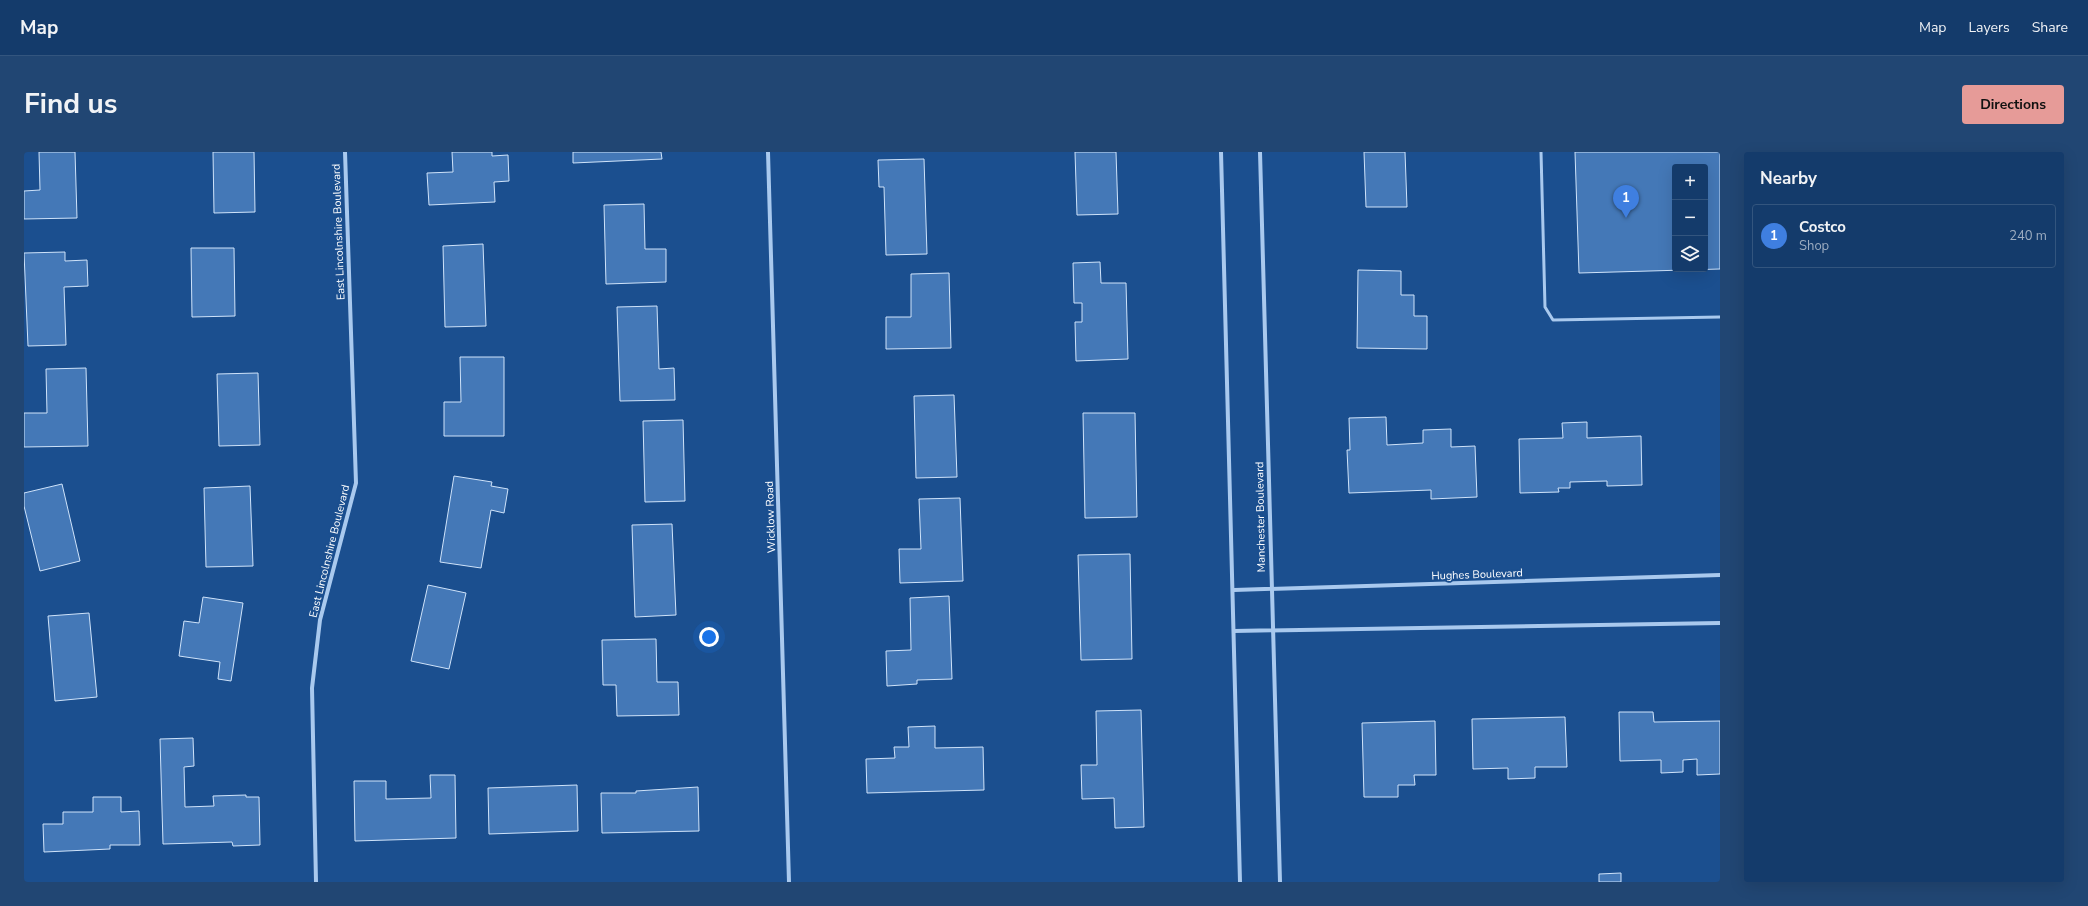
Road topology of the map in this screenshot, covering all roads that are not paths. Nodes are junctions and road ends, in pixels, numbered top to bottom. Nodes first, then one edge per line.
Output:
1 (345, 152) edge
2 (768, 152) edge
3 (1221, 152) edge
4 (1260, 152) edge
5 (1541, 152) edge
6 (1720, 317) edge
7 (1720, 575) edge
8 (1271, 589) junction
9 (1234, 590) junction
10 (1720, 623) edge
11 (1273, 630) junction
12 (1234, 631) junction
13 (316, 882) edge
14 (789, 882) edge
15 (1240, 882) edge
16 (1280, 882) edge

1 - 13 street, East Lincolnshire Boulevard
2 - 14 street, Wicklow Road
3 - 9 street
4 - 8 street, Manchester Boulevard
5 - 6 lane
7 - 8 street, Hughes Boulevard
8 - 9 street, Hughes Boulevard
8 - 11 street, Manchester Boulevard
9 - 12 street
10 - 11 street
11 - 12 street
11 - 16 street, Manchester Boulevard
12 - 15 street

